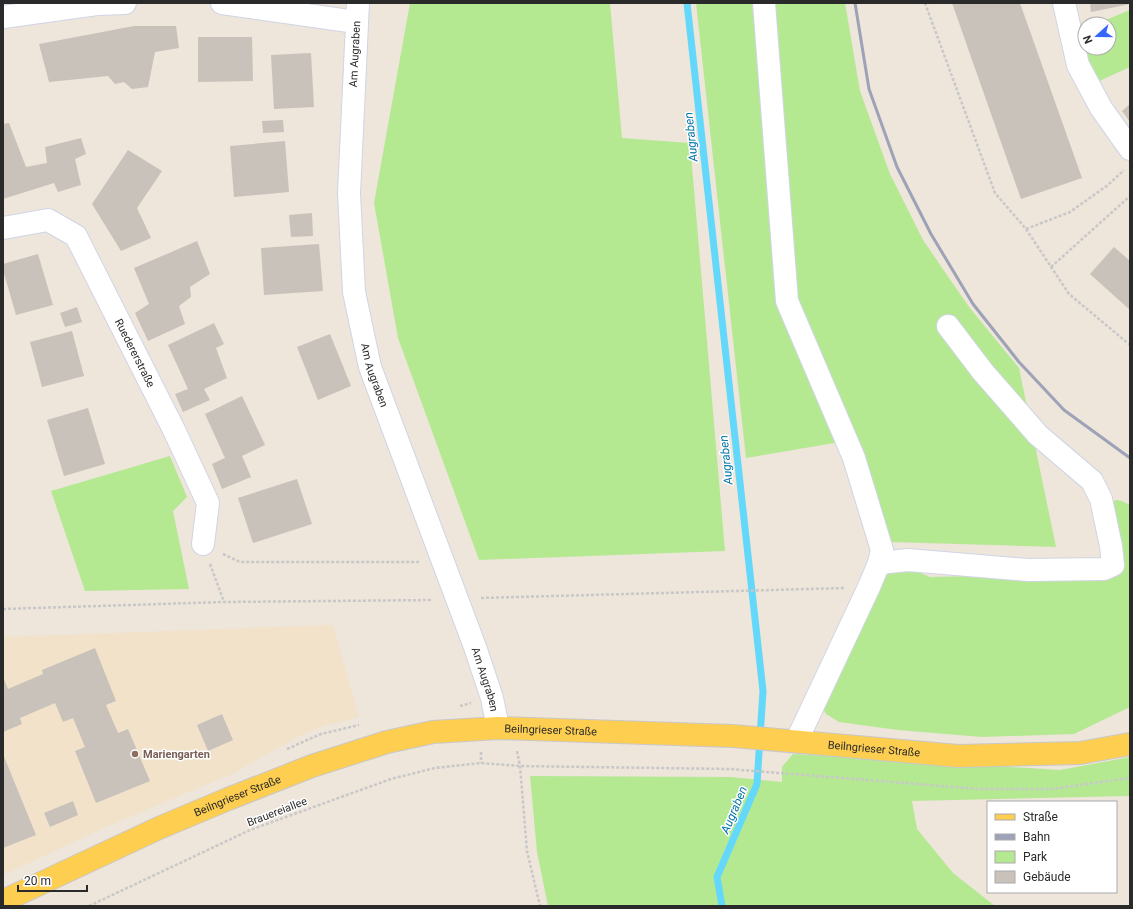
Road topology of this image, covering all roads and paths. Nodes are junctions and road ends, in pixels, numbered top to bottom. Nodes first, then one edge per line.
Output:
1 (125, 3) edge
2 (222, 3) edge
3 (764, 3) edge
4 (924, 3) edge
5 (1064, 3) edge
6 (357, 13) edge
7 (3, 16) edge
8 (1130, 149) edge
9 (1130, 165) edge
10 (1130, 196) edge
11 (3, 228) edge
12 (1026, 229) junction
13 (1051, 267) junction
14 (948, 326) dead end
15 (1130, 345) edge
16 (203, 544) junction
17 (426, 562) dead end
18 (879, 563) junction
19 (869, 587) junction
20 (458, 599) junction
21 (433, 600) dead end
22 (224, 602) junction
23 (3, 609) edge
24 (498, 728) junction
25 (790, 740) junction
26 (1130, 744) edge
27 (520, 766) junction
28 (1130, 778) edge
29 (3, 901) edge
30 (89, 906) edge
31 (540, 906) edge

1 - 7 street
2 - 6 street
3 - 18 street
4 - 12 path
5 - 8 street
6 - 20 street, Am Augraben
9 - 12 path
10 - 13 path
11 - 16 street, Ruedererstraße
12 - 13 path
13 - 15 path
14 - 18 street
16 - 17 path
16 - 22 path
18 - 19 street
19 - 20 path
19 - 25 street
20 - 24 street, Am Augraben
21 - 22 path
22 - 23 path
24 - 25 main road, Beilngrieser Straße
24 - 29 main road, Beilngrieser Straße
25 - 26 main road, Beilngrieser Straße
27 - 28 path, Brauereiallee
27 - 30 path, Brauereiallee
27 - 31 path

